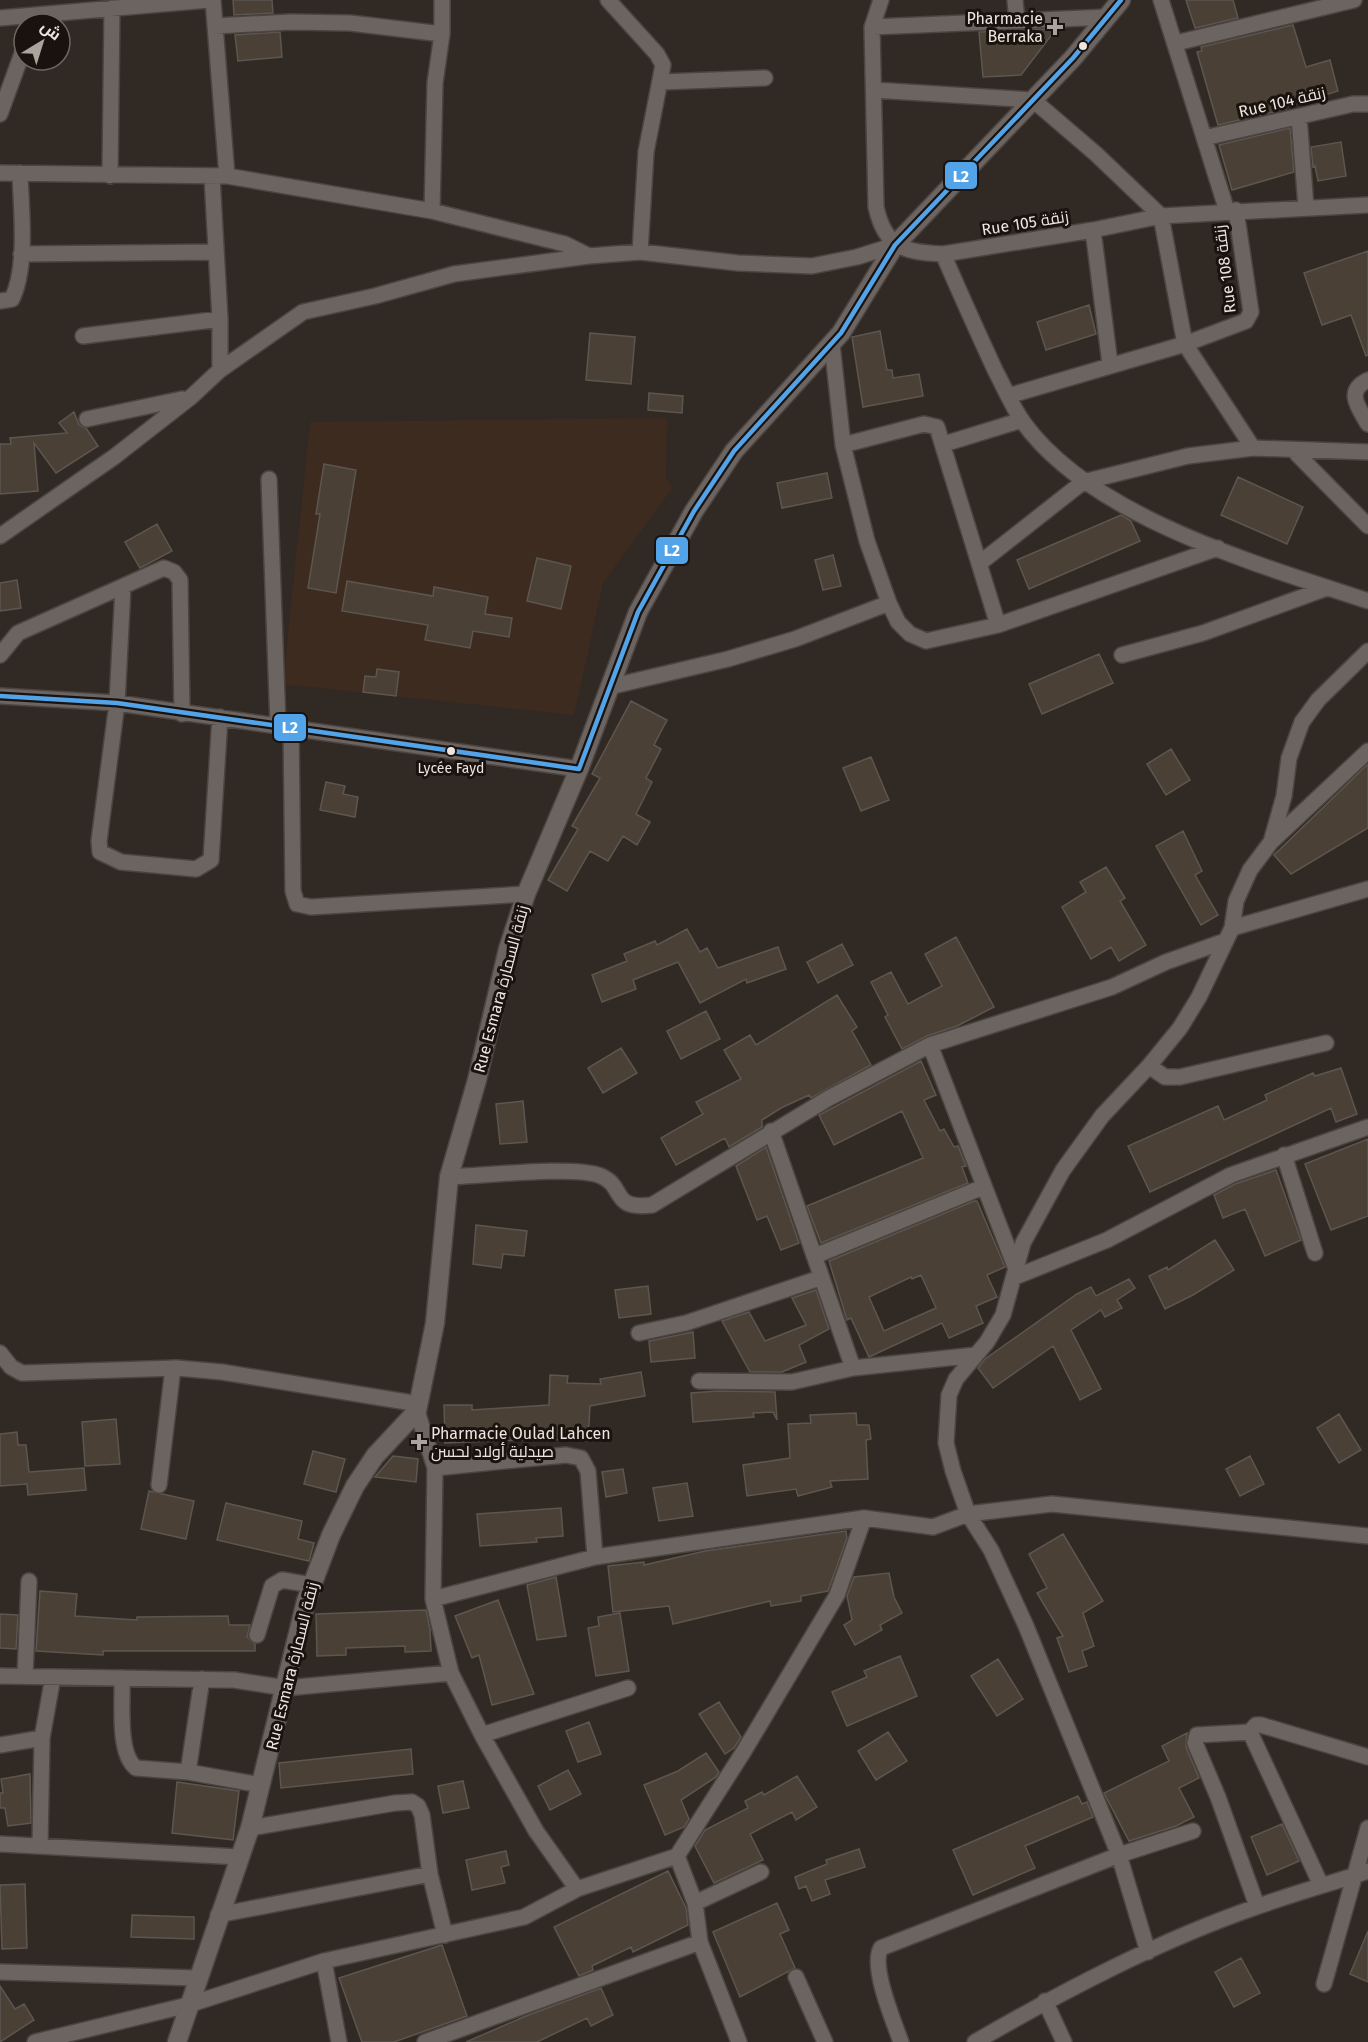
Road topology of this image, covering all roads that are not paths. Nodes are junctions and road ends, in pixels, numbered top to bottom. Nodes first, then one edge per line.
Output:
1 (211, 0) edge
2 (442, 0) edge
3 (608, 0) edge
4 (881, 0) edge
5 (1015, 0) edge
6 (1121, 0) edge
7 (1161, 0) edge
8 (1354, 0) edge
9 (112, 8) junction
10 (72, 14) edge
11 (1108, 17) junction
12 (1017, 21) junction
13 (215, 26) junction
14 (872, 27) junction
15 (442, 34) junction
16 (1176, 43) junction
17 (15, 72) edge
18 (765, 78) dead end
19 (662, 82) junction
20 (874, 90) junction
21 (1032, 100) junction
22 (1368, 104) edge
23 (0, 114) edge
24 (1299, 117) junction
25 (1204, 138) junction
26 (0, 173) edge
27 (21, 173) junction
28 (110, 176) junction
29 (219, 176) junction
30 (1368, 205) edge
31 (1306, 207) junction
32 (432, 211) junction
33 (1232, 211) junction
34 (1161, 216) junction
35 (1093, 230) junction
36 (895, 244) junction
37 (216, 252) junction
38 (640, 252) junction
39 (21, 254) junction
40 (943, 254) junction
41 (589, 256) junction
42 (0, 301) edge
43 (220, 319) junction
44 (83, 336) dead end
45 (832, 344) junction
46 (1185, 344) junction
47 (1110, 364) junction
48 (220, 370) junction
49 (1368, 380) edge
50 (1008, 396) junction
51 (191, 397) junction
52 (87, 419) dead end
53 (1022, 420) junction
54 (1368, 424) edge
55 (944, 444) junction
56 (843, 445) junction
57 (1253, 448) junction
58 (1293, 450) junction
59 (1368, 452) edge
60 (269, 479) dead end
61 (1083, 482) junction
62 (1368, 526) edge
63 (0, 536) edge
64 (1218, 548) junction
65 (980, 563) junction
66 (123, 586) junction
67 (1327, 588) junction
68 (1368, 602) edge
69 (889, 603) junction
70 (998, 625) junction
71 (1368, 651) edge
72 (0, 655) edge
73 (1122, 655) dead end
74 (609, 687) junction
75 (0, 696) edge
76 (117, 703) junction
77 (182, 714) junction
78 (220, 717) junction
79 (284, 726) junction
80 (1368, 751) edge
81 (579, 769) junction
82 (1271, 842) junction
83 (1368, 889) edge
84 (526, 894) junction
85 (1228, 934) junction
86 (1326, 1043) dead end
87 (930, 1045) junction
88 (1149, 1066) junction
89 (1368, 1127) edge
90 (771, 1131) junction
91 (1284, 1155) junction
92 (449, 1177) junction
93 (983, 1187) junction
94 (1315, 1252) dead end
95 (815, 1256) junction
96 (1016, 1273) junction
97 (820, 1278) junction
98 (639, 1333) dead end
99 (0, 1353) edge
100 (976, 1355) junction
101 (173, 1368) junction
102 (853, 1368) junction
103 (699, 1382) dead end
104 (418, 1408) junction
105 (435, 1468) junction
106 (159, 1485) dead end
107 (968, 1514) junction
108 (864, 1518) junction
109 (1368, 1536) edge
110 (595, 1557) junction
111 (29, 1581) dead end
112 (312, 1585) junction
113 (434, 1599) junction
114 (257, 1635) dead end
115 (451, 1673) junction
116 (0, 1676) edge
117 (25, 1676) junction
118 (53, 1677) junction
119 (123, 1678) junction
120 (202, 1679) junction
121 (286, 1688) junction
122 (628, 1688) dead end
123 (1250, 1732) junction
124 (482, 1735) junction
125 (42, 1738) junction
126 (0, 1745) edge
127 (1368, 1758) edge
128 (188, 1772) junction
129 (261, 1785) junction
130 (250, 1828) junction
131 (1368, 1828) edge
132 (1193, 1831) dead end
133 (0, 1844) edge
134 (40, 1846) junction
135 (1119, 1855) junction
136 (677, 1856) junction
137 (239, 1857) junction
138 (761, 1872) dead end
139 (1362, 1873) edge
140 (430, 1874) junction
141 (1321, 1886) junction
142 (577, 1889) junction
143 (694, 1903) junction
144 (1257, 1906) junction
145 (218, 1915) junction
146 (445, 1935) junction
147 (700, 1942) junction
148 (1148, 1952) junction
149 (324, 1961) junction
150 (0, 1972) edge
151 (796, 1977) dead end
152 (197, 1978) junction
153 (1324, 1984) dead end
154 (1046, 2001) junction
155 (188, 2005) junction
156 (35, 2042) edge
157 (177, 2042) edge
158 (339, 2042) edge
159 (424, 2042) edge
160 (739, 2042) edge
161 (825, 2042) edge
162 (901, 2042) edge
163 (975, 2042) edge
164 (1064, 2042) edge

1 - 9 street
1 - 13 street
2 - 15 street
3 - 19 street
4 - 14 street
5 - 12 street
6 - 11 street, Rue Esmara زنقة السمارة
7 - 16 street, Rue 108 زنقة
8 - 16 street
9 - 10 street
9 - 28 street
11 - 12 street
11 - 21 street, Rue Esmara زنقة السمارة
12 - 14 street
13 - 15 street
13 - 29 street
14 - 20 street
15 - 32 street
16 - 25 street, Rue 108 زنقة
17 - 23 street
18 - 19 street
19 - 38 street
20 - 21 street
20 - 36 street
21 - 34 street
21 - 36 street, Rue Esmara زنقة السمارة
22 - 24 street, Rue 104 زنقة
24 - 25 street, Rue 104 زنقة
24 - 31 street
25 - 33 street, Rue 108 زنقة
26 - 27 street
27 - 28 street
27 - 39 street
28 - 29 street
29 - 32 street
29 - 37 street
30 - 31 street, Rue 105 زنقة
31 - 33 street, Rue 105 زنقة
32 - 41 street
33 - 34 street, Rue 105 زنقة
33 - 46 street, Rue 108 زنقة
34 - 35 street, Rue 105 زنقة
34 - 46 street
35 - 40 street, Rue 105 زنقة
35 - 47 street
36 - 38 street
36 - 40 street, Rue 105 زنقة
36 - 45 street, Rue Esmara زنقة السمارة
37 - 39 street
37 - 43 street
38 - 41 street
39 - 42 street
40 - 50 street
41 - 48 street
43 - 44 street
43 - 48 street
45 - 56 street
45 - 74 street, Rue Esmara زنقة السمارة
46 - 47 street
46 - 57 street
47 - 50 street
48 - 51 street
49 - 54 street
50 - 53 street
51 - 52 street
51 - 63 street
53 - 55 street
53 - 61 street
55 - 56 street
55 - 65 street
56 - 69 street
57 - 58 street
57 - 61 street
58 - 59 street
58 - 62 street
60 - 79 street
61 - 64 street
61 - 65 street
64 - 67 street
64 - 70 street
65 - 70 street
66 - 72 street
66 - 76 street
66 - 77 street
67 - 68 street
67 - 73 street
69 - 70 street
69 - 74 street
71 - 82 street
74 - 81 street, Rue Esmara زنقة السمارة
75 - 76 street
76 - 77 street
76 - 78 street
77 - 78 street
78 - 79 street
79 - 81 street
79 - 84 street
80 - 82 street
81 - 84 street, Rue Esmara زنقة السمارة
82 - 85 street
83 - 85 street
84 - 92 street, Rue Esmara زنقة السمارة
85 - 87 street
85 - 88 street
86 - 88 street
87 - 90 street
87 - 93 street
88 - 96 street
89 - 91 street
90 - 92 street
90 - 95 street
91 - 94 street
91 - 96 street
92 - 104 street, Rue Esmara زنقة السمارة
93 - 95 street
93 - 96 street
95 - 97 street
96 - 100 street
97 - 98 street
97 - 102 street
99 - 101 street
100 - 102 street
100 - 107 street
101 - 104 street
101 - 106 street
102 - 103 street
104 - 105 street
104 - 112 street, Rue Esmara زنقة السمارة
105 - 110 street
105 - 113 street
107 - 108 street
107 - 109 street
107 - 135 street
108 - 110 street
108 - 136 street
110 - 113 street
111 - 117 street
112 - 114 street
112 - 121 street, Rue Esmara زنقة السمارة
113 - 115 street
115 - 121 street
115 - 124 street
116 - 117 street
117 - 118 street
118 - 119 street
118 - 125 street
119 - 120 street
119 - 128 street
120 - 121 street
120 - 128 street
121 - 129 street, Rue Esmara زنقة السمارة
122 - 124 street
123 - 127 street
123 - 141 street
123 - 144 street
124 - 142 street
125 - 126 street
125 - 134 street
128 - 129 street
129 - 130 street, Rue Esmara زنقة السمارة
130 - 137 street, Rue Esmara زنقة السمارة
130 - 140 street
131 - 139 street
132 - 135 street
133 - 134 street
134 - 137 street
135 - 148 street
135 - 162 street
136 - 142 street
136 - 143 street
137 - 145 street, Rue Esmara زنقة السمارة
138 - 143 street
139 - 141 street
139 - 153 street
140 - 145 street
140 - 146 street
141 - 144 street
142 - 146 street
143 - 147 street
144 - 148 street
145 - 152 street, Rue Esmara زنقة السمارة
146 - 149 street
147 - 159 street
147 - 160 street
148 - 154 street
149 - 155 street
149 - 158 street
150 - 152 street
151 - 161 street
152 - 155 street, Rue Esmara زنقة السمارة
154 - 163 street
154 - 164 street
155 - 156 street
155 - 157 street, Rue Esmara زنقة السمارة

